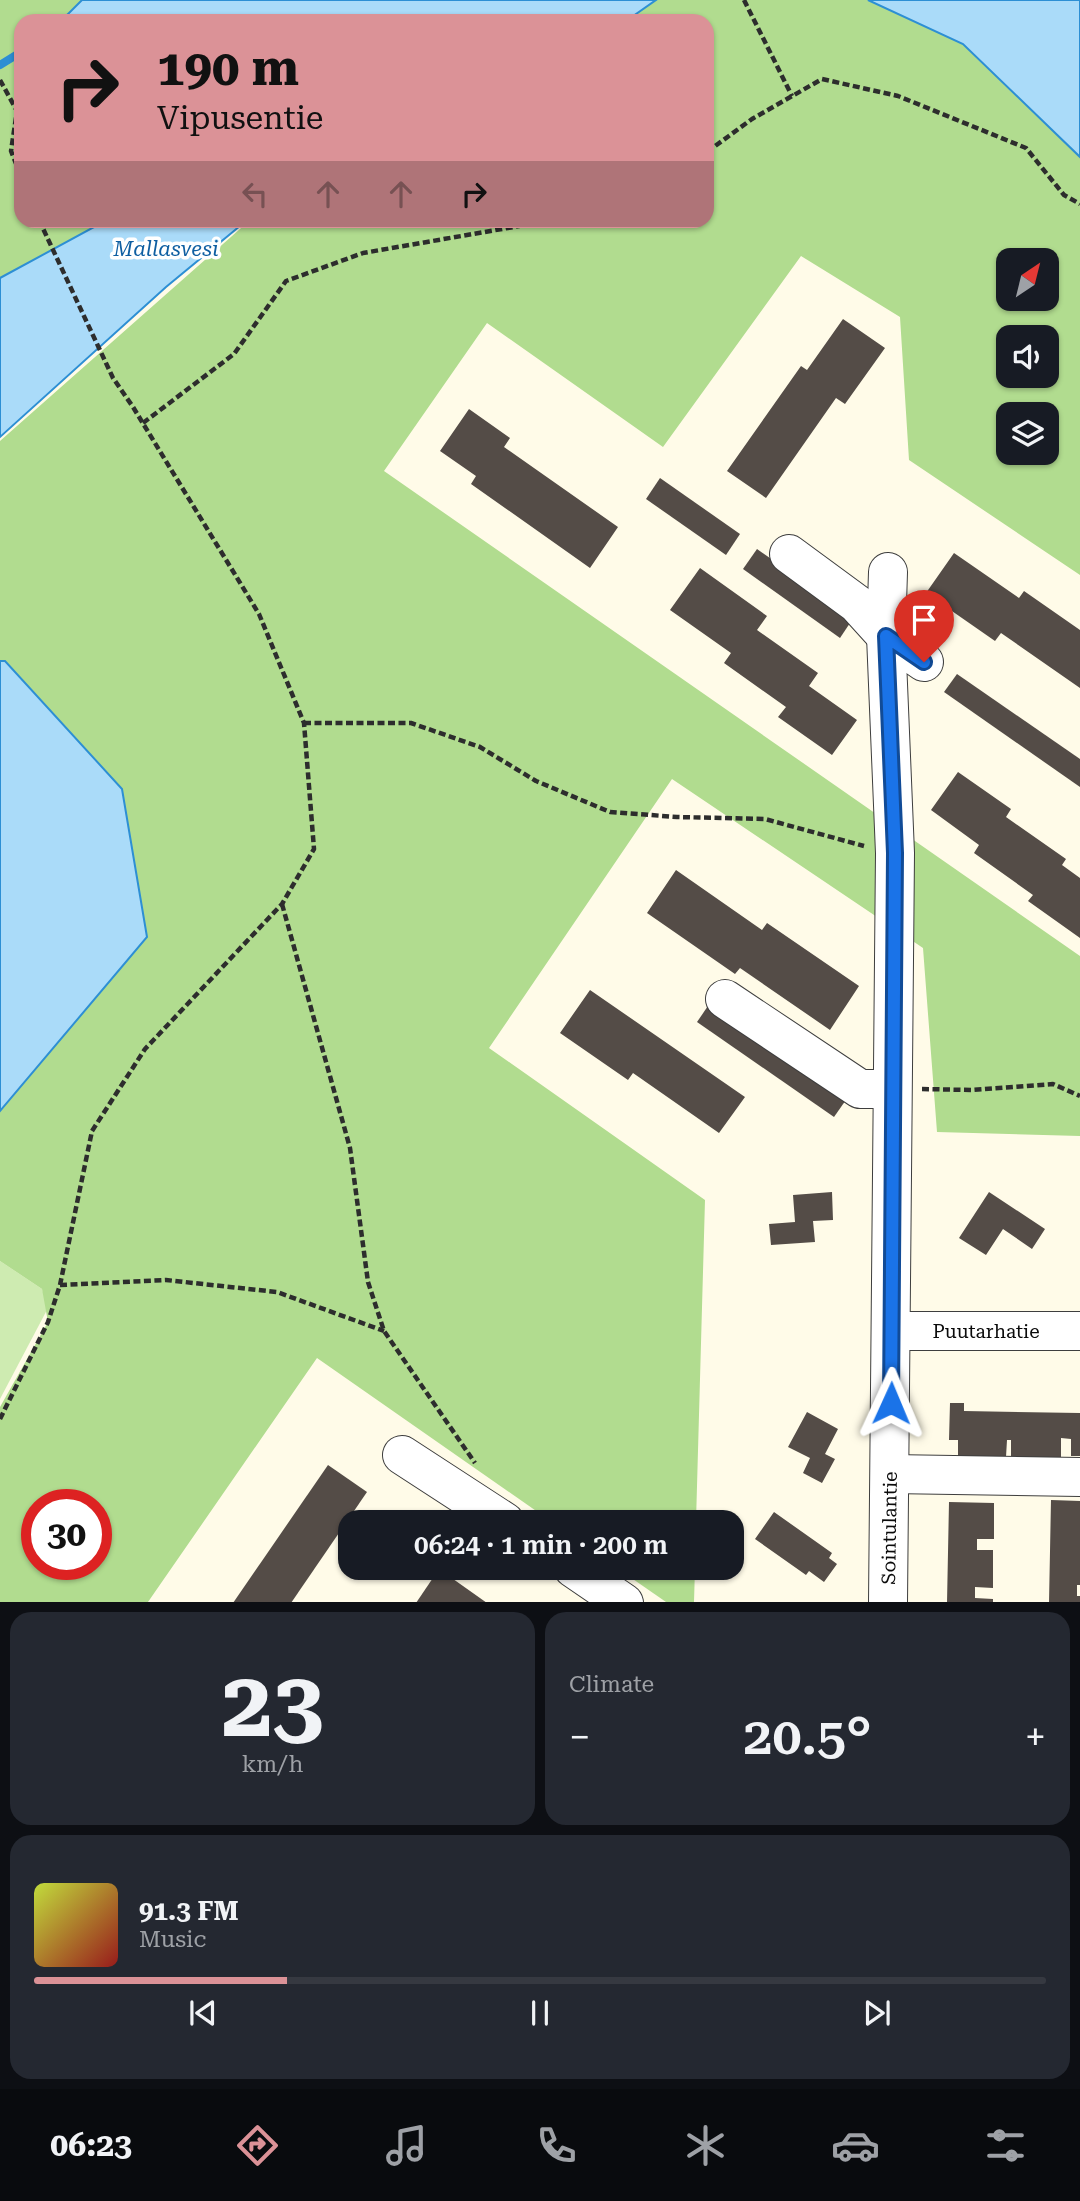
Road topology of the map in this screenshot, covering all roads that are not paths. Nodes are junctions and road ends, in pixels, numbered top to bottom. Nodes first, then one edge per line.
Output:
1 (789, 554) dead end
2 (888, 572) dead end
3 (886, 636) junction
4 (924, 662) dead end
5 (725, 999) dead end
6 (892, 1088) junction
7 (892, 1331) junction
8 (1080, 1331) edge
9 (402, 1455) dead end
10 (890, 1474) junction
11 (1080, 1477) edge
12 (487, 1510) edge
13 (591, 1580) edge
14 (624, 1602) edge
15 (888, 1602) edge

1 - 3 street
2 - 3 street, Sointulantie
3 - 4 street
3 - 6 street, Sointulantie
5 - 6 street
6 - 7 street, Sointulantie
7 - 8 street, Puutarhatie
7 - 10 street, Sointulantie
9 - 12 street
10 - 11 street
10 - 15 street, Sointulantie
13 - 14 street

